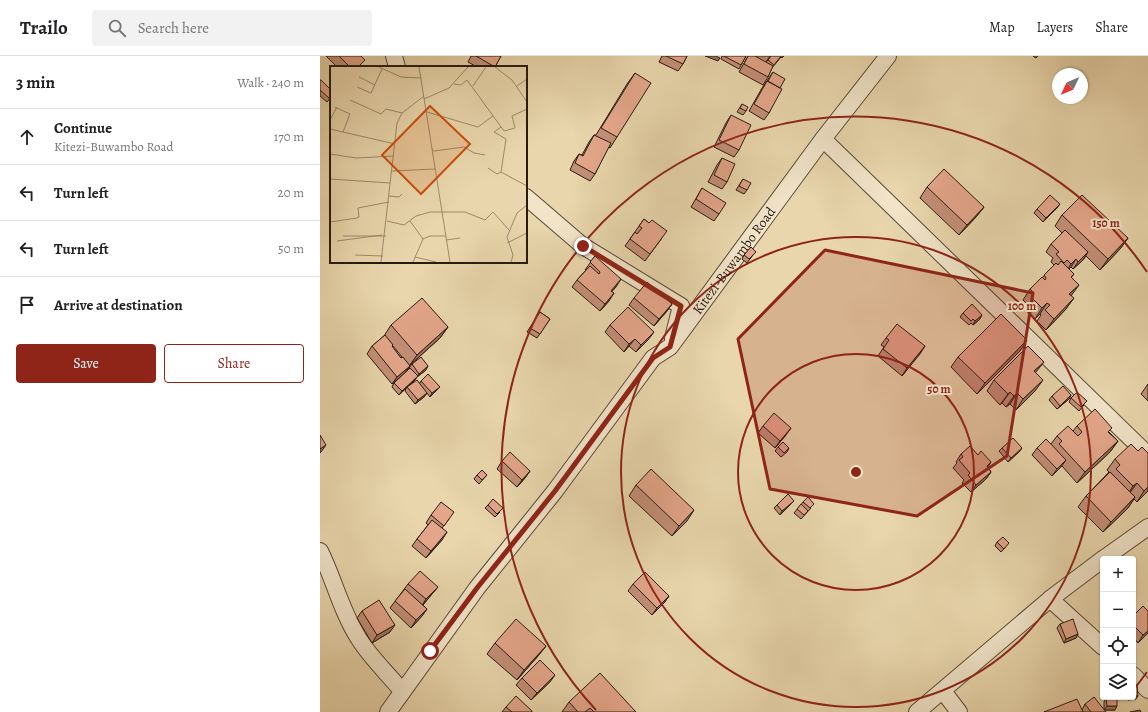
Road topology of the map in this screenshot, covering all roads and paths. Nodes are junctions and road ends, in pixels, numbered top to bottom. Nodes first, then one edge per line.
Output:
1 (394, 56) edge
2 (888, 56) edge
3 (397, 66) edge
4 (823, 139) junction
5 (527, 198) edge
6 (670, 347) junction
7 (1148, 455) edge
8 (1148, 527) edge
9 (320, 551) edge
10 (1107, 556) edge
11 (1100, 561) edge
12 (1050, 599) junction
13 (1100, 644) edge
14 (1136, 679) edge
15 (1148, 690) edge
16 (402, 691) junction
17 (943, 691) junction
18 (388, 712) edge
19 (917, 712) edge
20 (959, 712) edge

1 - 3 street
2 - 4 street, Kitezi-Buwambo Road
4 - 6 street, Kitezi-Buwambo Road
4 - 7 street
5 - 6 street
6 - 16 street, Kitezi-Buwambo Road
8 - 10 street
9 - 16 street
11 - 12 street
12 - 13 street
12 - 17 street
14 - 15 street
16 - 18 street, Kitezi-Buwambo Road
17 - 19 street
17 - 20 street

